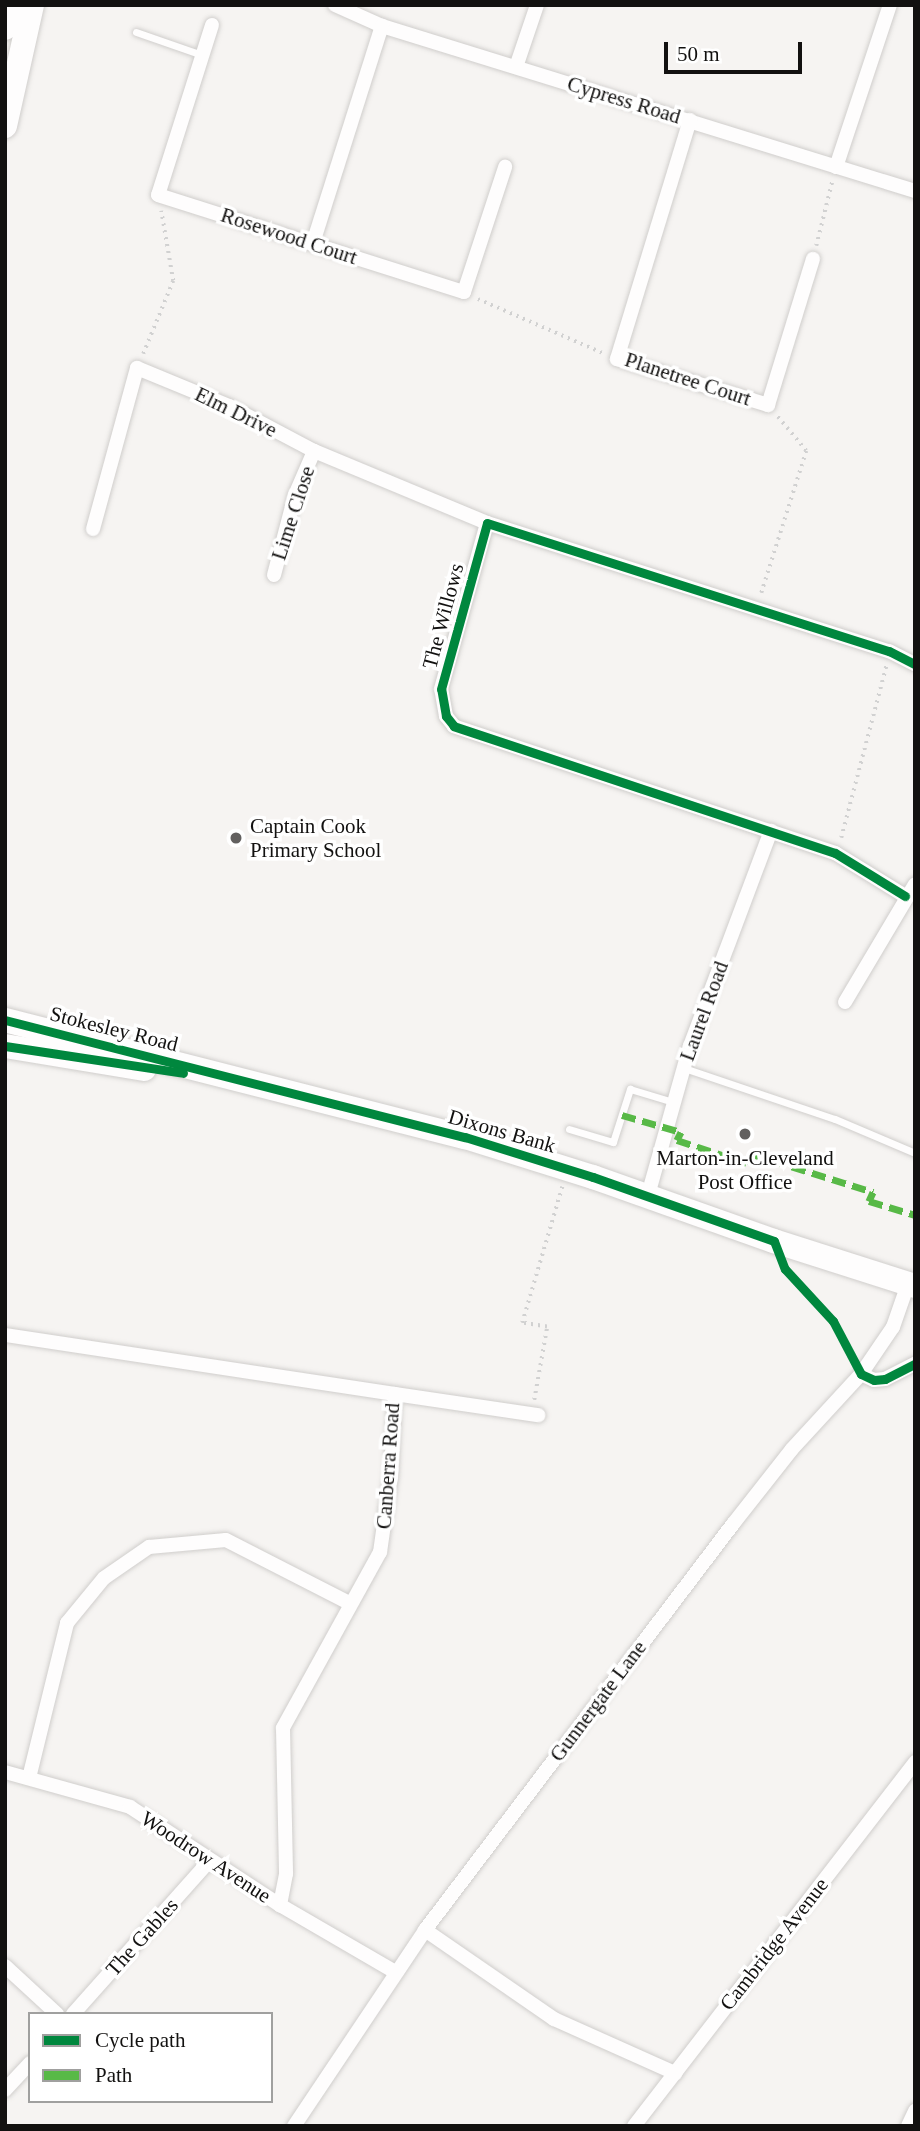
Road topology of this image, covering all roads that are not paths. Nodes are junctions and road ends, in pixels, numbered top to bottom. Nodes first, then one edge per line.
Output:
1 (12, 5) edge
2 (32, 5) edge
3 (335, 5) edge
4 (537, 5) edge
5 (890, 5) edge
6 (212, 25) dead end
7 (382, 26) junction
8 (5, 28) edge
9 (136, 32) dead end
10 (202, 55) junction
11 (516, 66) junction
12 (690, 120) junction
13 (5, 126) edge
14 (505, 167) dead end
15 (836, 167) junction
16 (915, 191) edge
17 (313, 243) junction
18 (813, 259) road end
19 (314, 451) junction
20 (487, 523) junction
21 (93, 528) dead end
22 (274, 575) dead end
23 (915, 664) edge
24 (771, 831) junction
25 (915, 884) edge
26 (905, 896) junction
27 (845, 1002) dead end
28 (6, 1024) edge
29 (5, 1046) edge
30 (684, 1068) junction
31 (214, 1074) junction
32 (673, 1102) junction
33 (569, 1129) dead end
34 (915, 1153) edge
35 (648, 1195) junction
36 (911, 1285) edge
37 (5, 1335) edge
38 (915, 1364) edge
39 (861, 1374) junction
40 (396, 1394) junction
41 (535, 1414) road end
42 (351, 1604) junction
43 (915, 1762) edge
44 (5, 1772) edge
45 (29, 1778) junction
46 (210, 1860) junction
47 (280, 1905) junction
48 (425, 1930) junction
49 (5, 1966) edge
50 (395, 1972) junction
51 (55, 2012) edge
52 (75, 2012) edge
53 (28, 2065) edge
54 (675, 2073) junction
55 (5, 2090) edge
56 (915, 2111) edge
57 (294, 2126) edge
58 (635, 2126) edge
59 (908, 2126) edge

1 - 8 highway
2 - 13 highway
3 - 7 street, Cypress Road
4 - 11 street
5 - 15 street
6 - 10 street
7 - 11 street, Cypress Road
7 - 17 street
9 - 10 lane
10 - 17 street, Rosewood Court
11 - 12 street, Cypress Road
12 - 15 street, Cypress Road
12 - 18 street, Planetree Court
14 - 17 street, Rosewood Court
15 - 16 street, Cypress Road
19 - 20 street, Elm Drive
19 - 21 street, Elm Drive
19 - 22 street, Lime Close
20 - 23 street
20 - 24 street, The Willows
24 - 26 street, The Willows
24 - 30 street, Laurel Road
25 - 26 street
26 - 27 street
28 - 31 highway, Stokesley Road
29 - 31 highway
30 - 32 street, Laurel Road
30 - 34 lane
31 - 35 highway, Dixons Bank
32 - 33 lane
32 - 35 street, Laurel Road
35 - 36 highway, Dixons Bank
36 - 39 street, Gunnergate Lane
37 - 40 street, Canberra Road
38 - 39 street
39 - 48 street, Gunnergate Lane
40 - 41 street
40 - 42 street, Canberra Road
42 - 45 street
42 - 47 street, Canberra Road
43 - 54 street, Cambridge Avenue
44 - 45 street, Woodrow Avenue
45 - 46 street, Woodrow Avenue
46 - 47 street, Woodrow Avenue
46 - 52 street, The Gables
47 - 50 street, Woodrow Avenue
48 - 50 street, Gunnergate Lane
48 - 54 street
49 - 51 street
50 - 57 street, Gunnergate Lane
53 - 55 street
54 - 58 street, Cambridge Avenue
56 - 59 street

